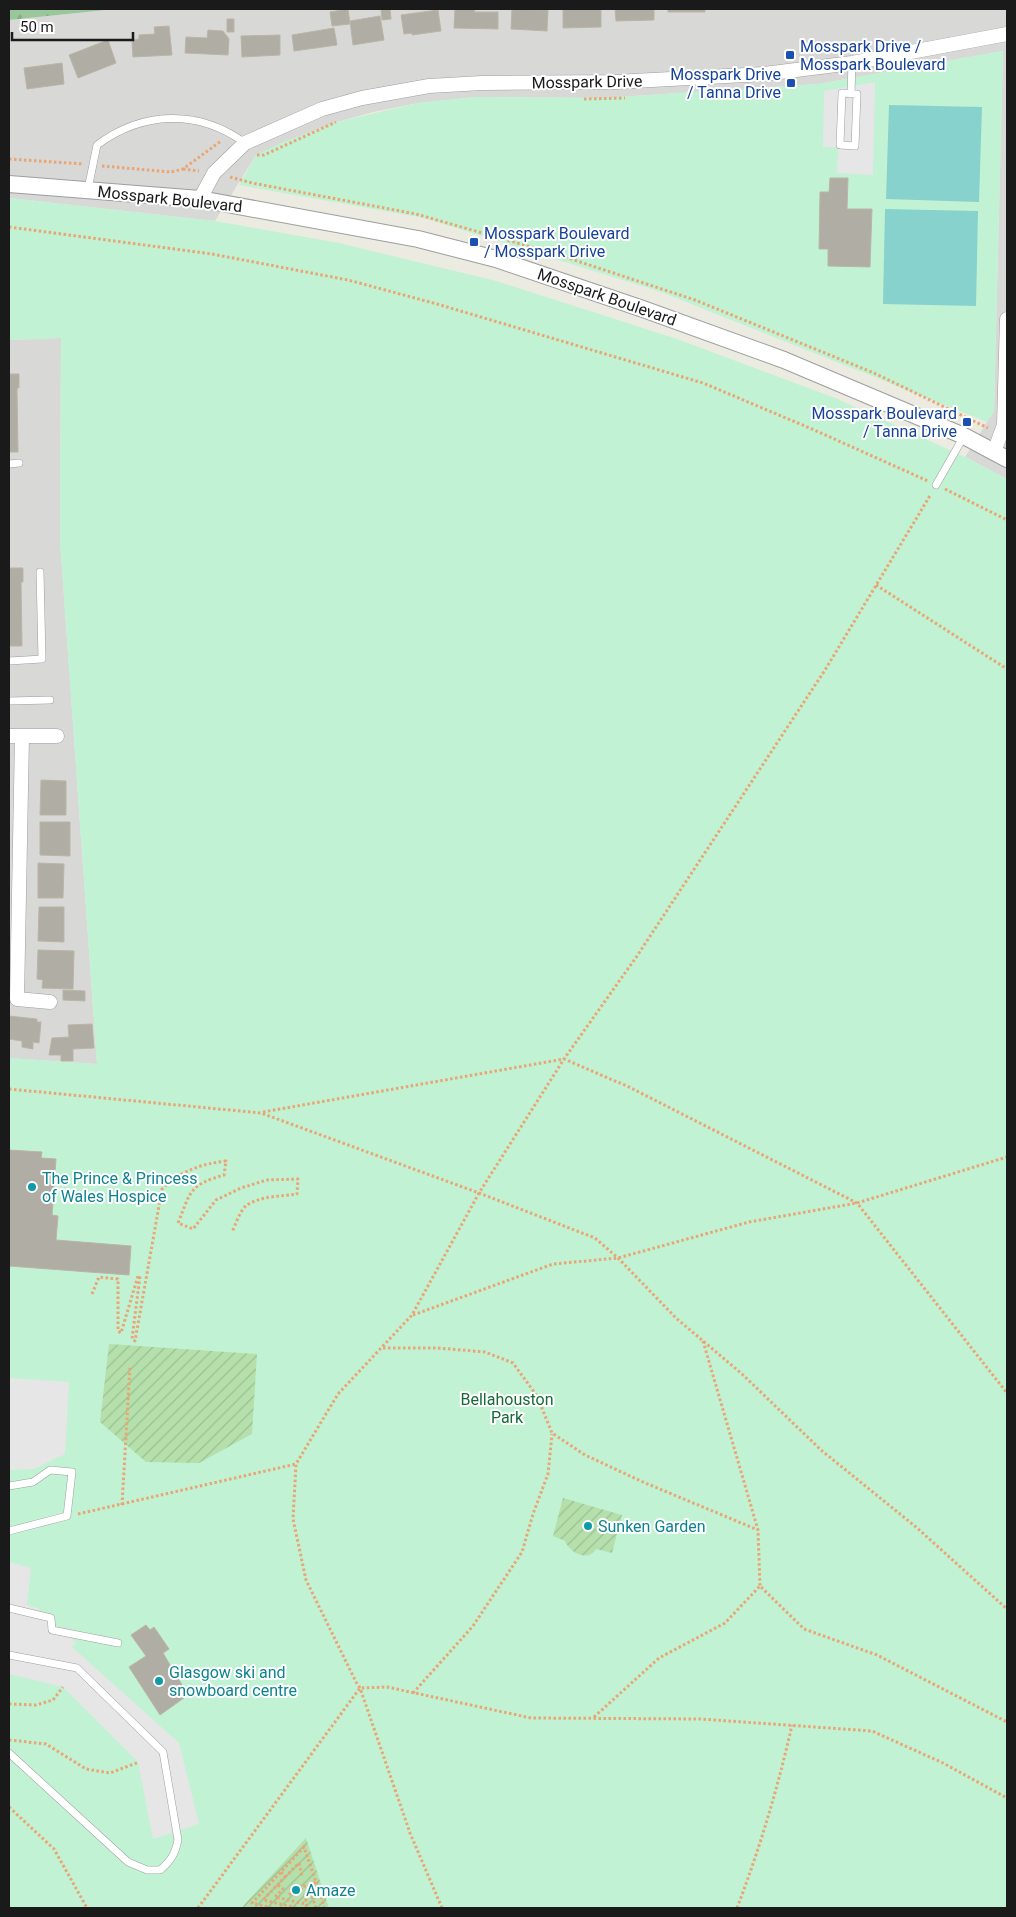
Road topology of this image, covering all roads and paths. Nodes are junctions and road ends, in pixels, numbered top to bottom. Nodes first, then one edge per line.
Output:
1 (1007, 34) edge
2 (852, 63) junction
3 (851, 94) junction
4 (245, 143) junction
5 (9, 184) edge
6 (88, 190) junction
7 (200, 199) junction
8 (9, 227) edge
9 (1007, 319) edge
10 (964, 436) junction
11 (1001, 455) edge
12 (19, 463) dead end
13 (9, 464) edge
14 (936, 485) junction
15 (1007, 520) edge
16 (40, 572) dead end
17 (876, 585) junction
18 (9, 661) edge
19 (1007, 668) edge
20 (50, 700) dead end
21 (9, 701) edge
22 (15, 736) edge
23 (57, 736) dead end
24 (13, 999) edge
25 (50, 1002) dead end
26 (564, 1059) junction
27 (9, 1089) edge
28 (262, 1113) junction
29 (1007, 1158) edge
30 (479, 1193) junction
31 (856, 1203) junction
32 (232, 1232) dead end
33 (618, 1258) junction
34 (92, 1294) dead end
35 (412, 1315) junction
36 (703, 1340) junction
37 (382, 1348) junction
38 (130, 1367) dead end
39 (1007, 1392) edge
40 (552, 1433) junction
41 (296, 1464) junction
42 (9, 1486) edge
43 (122, 1505) junction
44 (67, 1516) junction
45 (758, 1530) junction
46 (9, 1531) edge
47 (760, 1586) junction
48 (9, 1608) edge
49 (1007, 1609) edge
50 (118, 1643) dead end
51 (9, 1655) edge
52 (63, 1687) dead end
53 (360, 1688) junction
54 (413, 1693) junction
55 (9, 1704) edge
56 (593, 1717) junction
57 (1007, 1722) edge
58 (792, 1725) junction
59 (9, 1740) edge
60 (9, 1753) edge
61 (138, 1762) dead end
62 (1007, 1798) edge
63 (9, 1807) edge
64 (281, 1872) junction
65 (286, 1877) junction
66 (302, 1877) dead end
67 (316, 1882) junction
68 (278, 1885) junction
69 (302, 1887) dead end
70 (305, 1894) dead end
71 (320, 1894) junction
72 (307, 1906) edge
73 (87, 1908) edge
74 (198, 1908) edge
75 (272, 1908) edge
76 (298, 1908) edge
77 (316, 1908) edge
78 (324, 1908) edge
79 (442, 1908) edge
80 (737, 1908) edge

1 - 2 street, Mosspark Drive
2 - 3 lane
2 - 4 street, Mosspark Drive
3 - 3 lane
4 - 6 lane
4 - 7 street, Mosspark Drive
5 - 6 street, Mosspark Boulevard
6 - 7 street, Mosspark Boulevard
7 - 10 street, Mosspark Boulevard
8 - 14 path
9 - 11 street
10 - 11 street, Mosspark Boulevard
10 - 14 lane
12 - 13 lane
14 - 15 path
14 - 17 path
16 - 18 lane
17 - 19 path
17 - 26 path
20 - 21 lane
22 - 23 street
22 - 24 street
24 - 25 street
26 - 28 path
26 - 30 path
26 - 31 path
27 - 28 path
28 - 30 path
29 - 31 path
30 - 33 path
30 - 35 path
31 - 33 path
31 - 39 path
32 - 34 path
33 - 35 path
33 - 36 path
35 - 37 path
36 - 45 path
36 - 49 path
37 - 40 path
37 - 41 path
38 - 43 path
40 - 45 path
40 - 54 path
41 - 43 path
41 - 53 path
42 - 44 lane
43 - 44 path
44 - 46 lane
45 - 47 path
47 - 56 path
47 - 57 path
48 - 50 lane
51 - 60 lane
52 - 55 path
53 - 54 path
53 - 74 path
53 - 79 path
54 - 56 path
56 - 58 path
58 - 62 path
58 - 80 path
59 - 61 path
63 - 73 path
64 - 65 path
64 - 67 path
64 - 75 path
65 - 66 path
65 - 68 path
67 - 69 path
67 - 71 path
68 - 72 path
68 - 76 path
70 - 72 path
71 - 77 path
71 - 78 path

